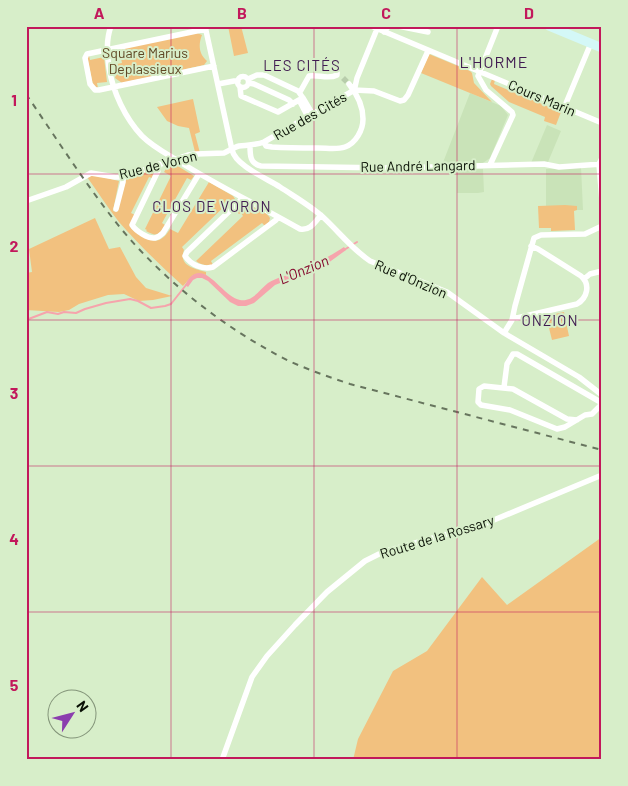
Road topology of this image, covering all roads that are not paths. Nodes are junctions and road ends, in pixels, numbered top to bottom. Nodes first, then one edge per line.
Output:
1 (110, 26) edge
2 (389, 26) edge
3 (398, 26) edge
4 (498, 26) edge
5 (549, 26) edge
6 (205, 27) edge
7 (374, 28) edge
8 (384, 32) junction
9 (428, 32) dead end
10 (591, 43) junction
11 (602, 48) edge
12 (107, 49) junction
13 (428, 50) junction
14 (214, 66) junction
15 (479, 72) junction
16 (339, 74) dead end
17 (238, 81) junction
18 (248, 81) junction
19 (280, 83) junction
20 (218, 84) junction
21 (348, 84) tunnel mouth
22 (240, 87) junction
23 (114, 88) junction
24 (354, 90) junction
25 (275, 93) junction
26 (298, 99) junction
27 (564, 108) junction
28 (311, 116) junction
29 (602, 123) edge
30 (264, 142) junction
31 (250, 146) junction
32 (232, 150) junction
33 (176, 159) junction
34 (601, 162) edge
35 (159, 164) junction
36 (490, 165) junction
37 (199, 174) junction
38 (122, 177) junction
39 (242, 198) junction
40 (26, 201) edge
41 (602, 201) edge
42 (116, 209) dead end
43 (321, 215) junction
44 (278, 217) junction
45 (602, 226) edge
46 (531, 246) junction
47 (602, 271) edge
48 (584, 279) junction
49 (513, 317) junction
50 (504, 333) junction
51 (504, 387) junction
52 (602, 395) edge
53 (602, 404) edge
54 (577, 420) junction
55 (602, 474) edge
56 (222, 760) edge

1 - 12 street
2 - 8 street
3 - 9 street
4 - 15 street
5 - 10 main road
6 - 12 street
6 - 14 street
7 - 8 street, Cours Marin
7 - 24 street, Rue des Cités
8 - 13 street, Cours Marin
10 - 11 main road
10 - 27 street
12 - 23 street
12 - 23 street
13 - 15 street, Cours Marin
13 - 24 street
14 - 20 street
14 - 23 street
15 - 27 street, Cours Marin
15 - 36 street
16 - 26 street
17 - 18 street
17 - 20 street
17 - 22 street
18 - 19 street
18 - 22 street
18 - 25 street
19 - 25 street
19 - 26 street
20 - 32 street
21 - 24 street
22 - 26 street
23 - 33 street
24 - 28 street, Rue des Cités
24 - 30 street
25 - 26 street
26 - 28 street
27 - 29 street, Cours Marin
28 - 30 street, Rue des Cités
30 - 31 street, Rue des Cités
31 - 32 street, Rue des Cités
31 - 36 street, Rue André Langard
32 - 33 street, Rue de Voron
32 - 43 street, Rue d'Onzion
33 - 35 street, Rue de Voron
33 - 37 street
34 - 36 street, Rue André Langard
34 - 41 street
35 - 37 street
35 - 38 street, Rue de Voron
37 - 39 street
38 - 40 street, Rue de Voron
38 - 42 street
39 - 44 street
39 - 44 street
43 - 44 street
43 - 50 street, Rue d'Onzion
45 - 46 street
46 - 48 street
46 - 49 street
47 - 48 street
48 - 49 street
49 - 50 street
50 - 52 street, Rue d'Onzion
51 - 53 street
51 - 54 street
51 - 54 street
53 - 54 street
55 - 56 street, Route de la Rossary

